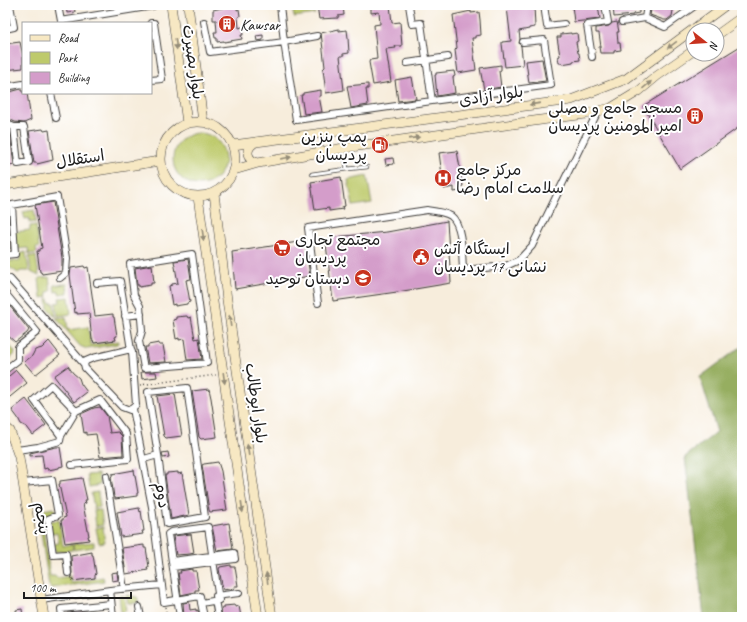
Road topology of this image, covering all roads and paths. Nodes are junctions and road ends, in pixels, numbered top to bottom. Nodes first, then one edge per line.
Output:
1 (10, 5) edge
2 (58, 5) edge
3 (153, 5) edge
4 (171, 5) edge
5 (188, 5) edge
6 (280, 5) edge
7 (410, 5) edge
8 (544, 5) edge
9 (605, 5) edge
10 (647, 5) edge
11 (696, 5) edge
12 (726, 5) edge
13 (742, 17) edge
14 (646, 18) junction
15 (204, 22) dead end
16 (622, 22) dead end
17 (152, 23) edge
18 (564, 24) dead end
19 (5, 29) edge
20 (725, 29) edge
21 (317, 36) dead end
22 (284, 42) junction
23 (523, 42) dead end
24 (448, 57) dead end
25 (592, 57) dead end
26 (685, 57) edge
27 (426, 60) junction
28 (406, 63) dead end
29 (152, 80) edge
30 (22, 84) edge
31 (5, 86) edge
32 (51, 94) edge
33 (432, 101) junction
34 (598, 111) junction
35 (56, 118) dead end
36 (203, 122) junction
37 (5, 123) edge
38 (187, 123) junction
39 (14, 127) junction
40 (254, 143) junction
41 (233, 145) junction
42 (344, 148) junction
43 (160, 161) junction
44 (258, 163) junction
45 (367, 167) dead end
46 (347, 169) junction
47 (234, 170) junction
48 (312, 174) dead end
49 (5, 185) edge
50 (214, 193) junction
51 (198, 197) junction
52 (8, 205) edge
53 (5, 255) edge
54 (5, 277) edge
55 (60, 278) dead end
56 (97, 283) dead end
57 (5, 293) edge
58 (318, 303) dead end
59 (141, 314) junction
60 (126, 316) junction
61 (130, 350) junction
62 (84, 364) junction
63 (5, 370) edge
64 (223, 374) junction
65 (135, 386) junction
66 (133, 409) junction
67 (76, 411) junction
68 (5, 427) edge
69 (61, 436) junction
70 (16, 450) junction
71 (158, 455) junction
72 (144, 459) junction
73 (72, 464) dead end
74 (106, 476) dead end
75 (23, 483) junction
76 (213, 559) junction
77 (172, 564) junction
78 (68, 573) dead end
79 (162, 585) junction
80 (124, 589) junction
81 (110, 590) junction
82 (239, 593) dead end
83 (217, 598) junction
84 (41, 600) junction
85 (177, 600) junction
86 (201, 601) junction
87 (164, 602) junction
88 (111, 604) junction
89 (139, 607) dead end
90 (44, 617) edge
91 (62, 617) edge
92 (112, 617) edge
93 (141, 617) edge
94 (167, 617) edge
95 (180, 617) edge
96 (204, 617) edge
97 (218, 617) edge
98 (258, 617) edge
99 (272, 617) edge

1 - 19 street
2 - 3 street
4 -> 38 main road, بلوار بصیرت
5 - 36 main road, بلوار بصیرت
6 - 22 street
7 - 27 street
8 - 18 street
9 - 25 street
10 - 14 street
11 - 14 street
12 -> 40 main road, بلوار آزادی
13 - 20 main road
14 - 16 street
15 - 22 street
17 - 29 street
21 - 22 street
22 - 33 street
23 - 33 street
24 - 27 street
34 -> 26 main road, بلوار آزادی
27 - 28 street
27 - 33 street
30 - 31 street
32 - 35 street
42 -> 34 main road, بلوار آزادی
34 - 58 street
36 - 38 main road
36 - 41 main road
37 - 39 street
38 - 43 main road
39 - 39 street
40 - 41 main road, بلوار آزادی
40 - 44 main road
41 - 47 main road
44 -> 42 main road, بلوار آزادی
42 - 46 lane
43 - 49 main road, استقلال
43 - 51 main road
44 - 47 main road, بلوار آزادی
45 - 46 lane
46 - 48 lane
47 - 50 main road
50 - 51 main road
99 -> 50 main road, بلوار ابوطالب
51 -> 64 main road, بلوار ابوطالب
52 - 53 street
52 - 55 street
54 - 62 street
56 - 60 street, دوم
57 - 63 street
59 - 59 street
59 - 60 street
60 - 61 street, دوم
61 - 62 street
61 - 65 street, دوم
62 - 66 street
64 - 65 path
64 -> 98 main road, بلوار ابوطالب
65 - 66 street, دوم
66 - 72 street, دوم
67 - 69 street
67 - 69 street
67 - 73 street
68 - 70 main road, پنجم
69 - 70 street
70 - 75 main road, پنجم
71 - 71 street
71 - 72 street
72 - 79 street, دوم
74 - 80 street
75 - 78 street
75 - 84 main road, پنجم
76 - 77 street
76 - 77 street
76 - 83 street
77 - 85 street
79 - 80 street
79 - 87 street, دوم
80 - 81 street
81 - 84 street
81 - 88 street
82 - 83 street
83 - 86 street
83 - 97 street
84 - 90 main road, پنجم
85 - 86 street
85 - 87 street
85 - 95 street
86 - 96 street
87 - 94 path
88 - 91 street
88 - 92 street
89 - 93 street

